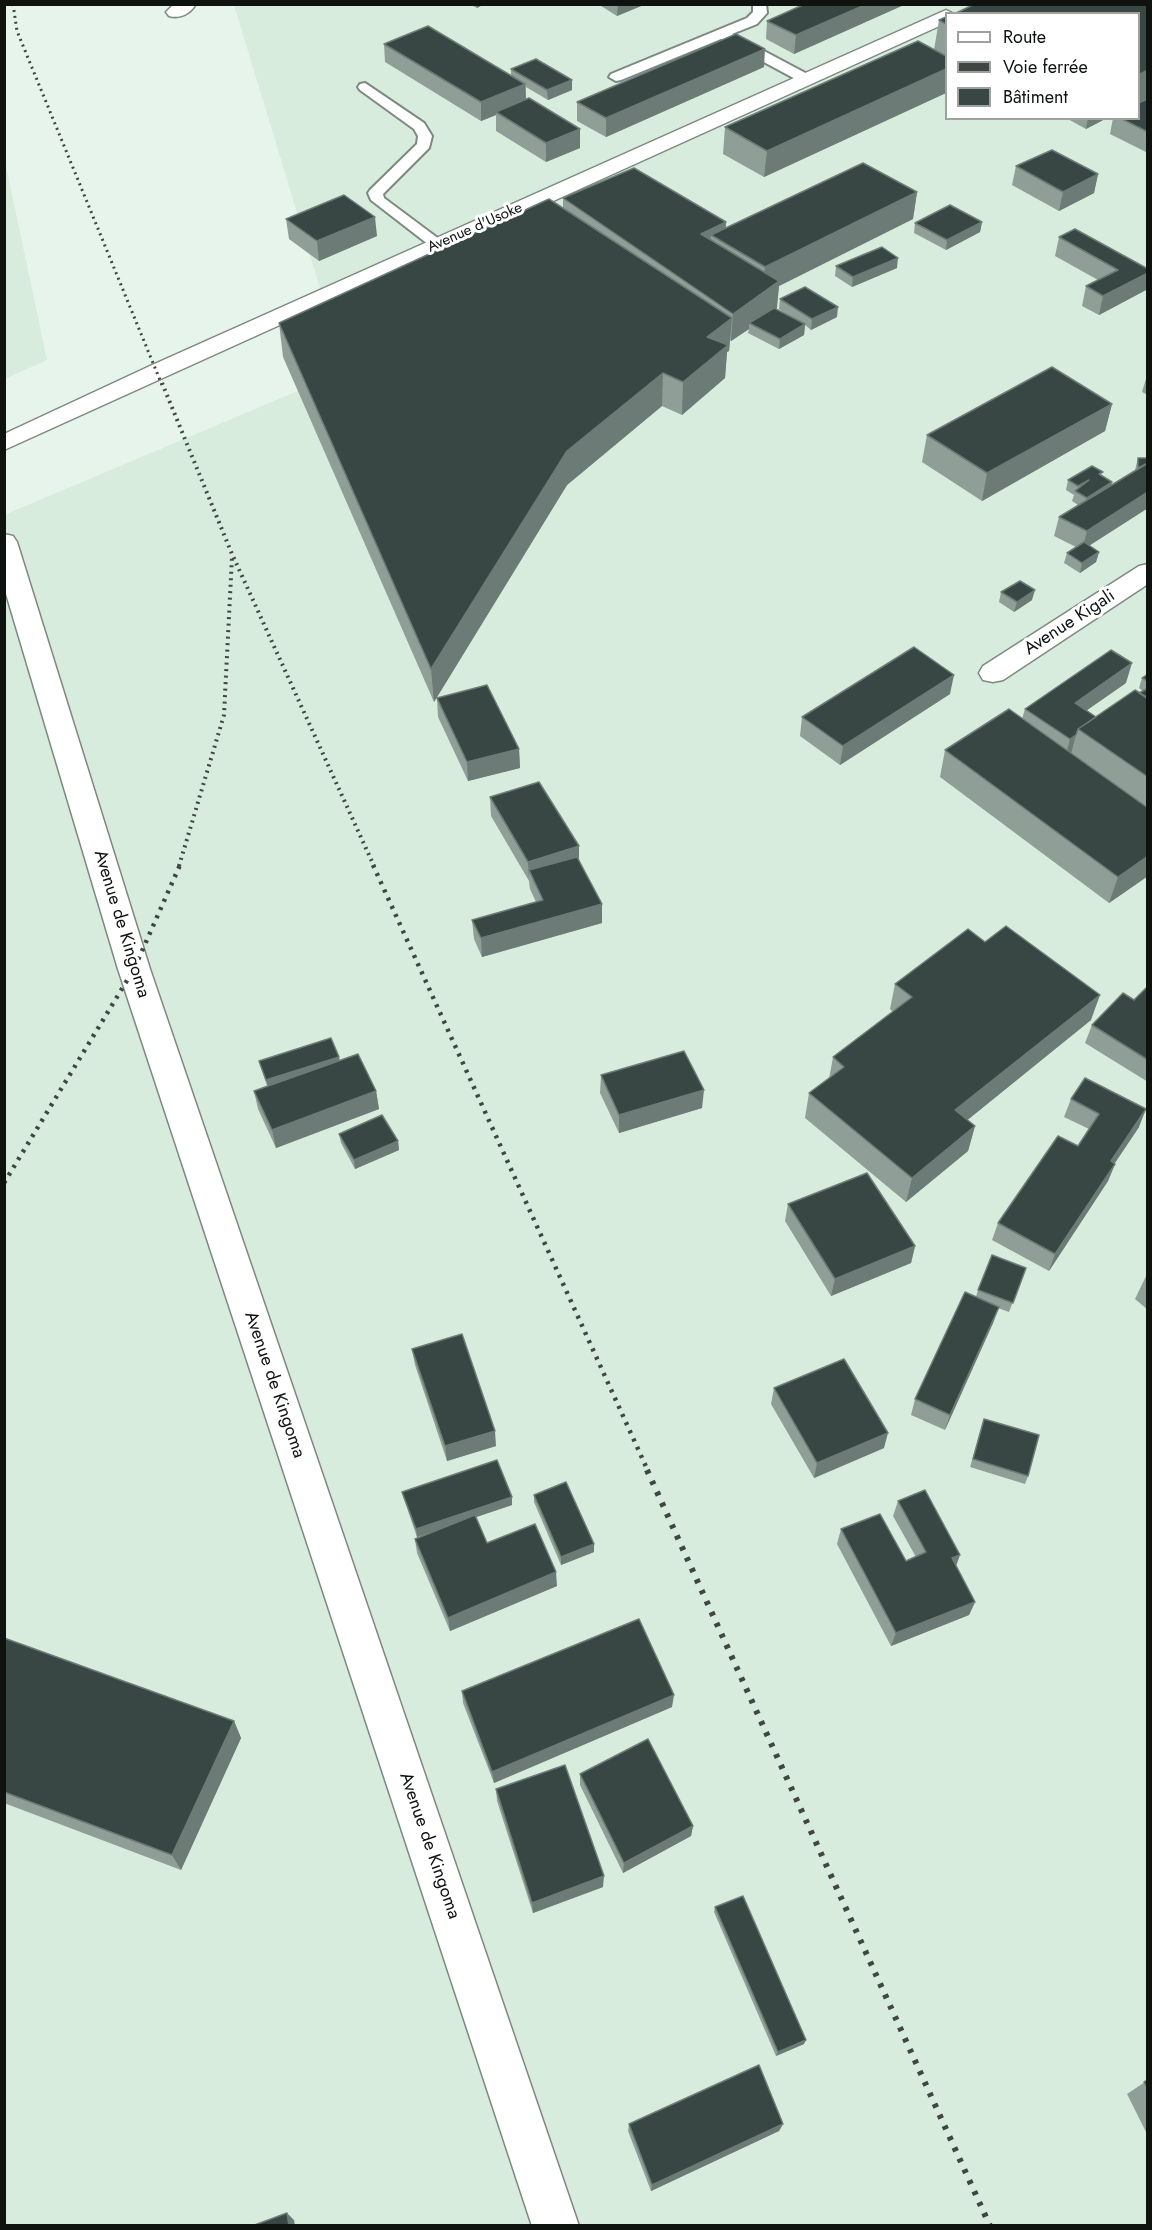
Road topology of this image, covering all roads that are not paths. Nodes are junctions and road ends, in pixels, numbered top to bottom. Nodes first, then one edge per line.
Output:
1 (759, 4) edge
2 (945, 17) edge
3 (722, 34) junction
4 (616, 77) dead end
5 (806, 80) junction
6 (364, 87) dead end
7 (438, 245) junction
8 (4, 443) edge
9 (4, 542) edge
10 (1148, 572) edge
11 (993, 673) dead end
12 (556, 2226) edge

1 - 3 lane
2 - 5 street, Avenue d'Usoke
3 - 4 lane
3 - 5 lane
5 - 7 street, Avenue d'Usoke
6 - 7 lane
7 - 8 street, Avenue d'Usoke
9 - 12 street, Avenue de Kingoma
10 - 11 street, Avenue Kigali

